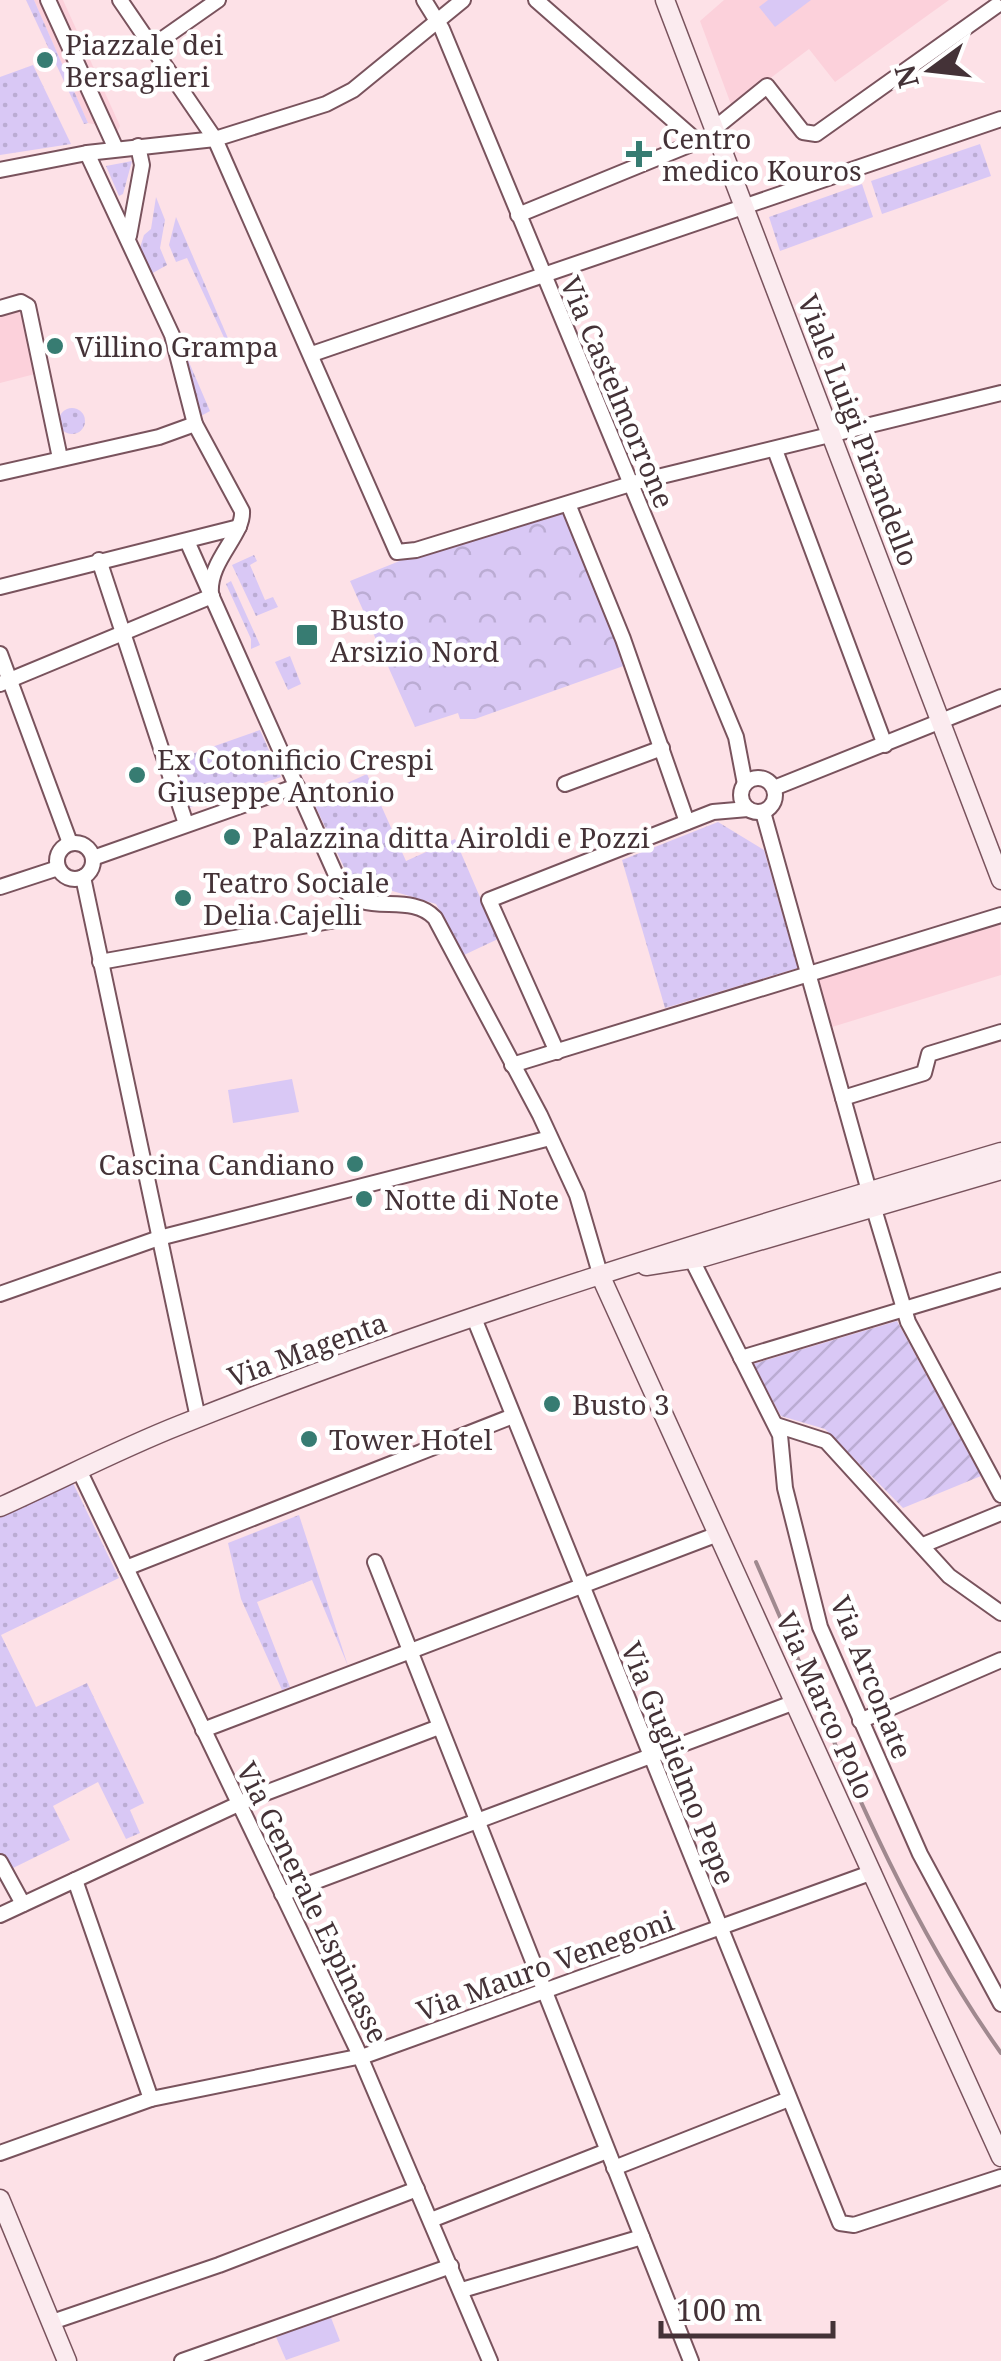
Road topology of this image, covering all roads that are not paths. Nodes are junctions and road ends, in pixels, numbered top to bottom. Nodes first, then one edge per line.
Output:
1 (48, 0) edge
2 (120, 0) edge
3 (218, 0) edge
4 (424, 0) edge
5 (462, 0) edge
6 (536, 0) edge
7 (665, 0) edge
8 (996, 7) edge
9 (437, 20) junction
10 (151, 47) junction
11 (1001, 119) edge
12 (715, 132) junction
13 (215, 139) junction
14 (698, 142) junction
15 (138, 146) junction
16 (116, 149) junction
17 (87, 153) junction
18 (0, 170) edge
19 (109, 199) junction
20 (134, 204) junction
21 (744, 207) junction
22 (518, 215) junction
23 (129, 242) junction
24 (542, 274) junction
25 (0, 308) edge
26 (312, 354) junction
27 (1001, 393) edge
28 (195, 424) junction
29 (833, 437) junction
30 (776, 450) junction
31 (60, 458) junction
32 (0, 473) edge
33 (630, 484) junction
34 (568, 504) junction
35 (239, 527) junction
36 (181, 540) junction
37 (99, 560) junction
38 (0, 587) edge
39 (212, 596) junction
40 (123, 636) junction
41 (0, 654) edge
42 (5, 682) edge
43 (1001, 698) edge
44 (941, 722) junction
45 (886, 745) junction
46 (662, 748) junction
47 (565, 784) dead end
48 (745, 784) junction
49 (297, 786) junction
50 (774, 788) junction
51 (755, 811) junction
52 (688, 822) junction
53 (186, 824) junction
54 (70, 844) junction
55 (93, 858) junction
56 (58, 868) junction
57 (83, 877) junction
58 (1001, 880) edge
59 (0, 887) edge
60 (359, 902) junction
61 (1001, 915) edge
62 (100, 962) junction
63 (808, 974) junction
64 (1001, 1032) edge
65 (557, 1052) junction
66 (512, 1065) junction
67 (844, 1098) junction
68 (550, 1138) junction
69 (1001, 1152) edge
70 (1001, 1170) edge
71 (872, 1200) junction
72 (159, 1238) junction
73 (689, 1253) junction
74 (601, 1277) junction
75 (1001, 1280) edge
76 (0, 1294) edge
77 (903, 1310) junction
78 (474, 1318) junction
79 (740, 1358) junction
80 (512, 1416) junction
81 (198, 1418) junction
82 (776, 1425) junction
83 (79, 1470) junction
84 (1001, 1495) edge
85 (0, 1508) edge
86 (1001, 1512) edge
87 (718, 1534) junction
88 (923, 1545) junction
89 (375, 1562) dead end
90 (126, 1568) junction
91 (581, 1587) junction
92 (1001, 1613) edge
93 (410, 1652) junction
94 (1001, 1660) edge
95 (795, 1702) junction
96 (860, 1721) junction
97 (440, 1727) junction
98 (203, 1730) junction
99 (650, 1758) junction
100 (239, 1803) junction
101 (477, 1823) junction
102 (0, 1862) edge
103 (872, 1872) junction
104 (76, 1880) junction
105 (282, 1894) junction
106 (23, 1904) junction
107 (0, 1915) edge
108 (720, 1928) junction
109 (995, 1978) edge
110 (544, 1992) junction
111 (1001, 2004) edge
112 (360, 2057) junction
113 (152, 2099) junction
114 (789, 2099) junction
115 (607, 2152) junction
116 (0, 2153) edge
117 (1001, 2157) edge
118 (614, 2168) junction
119 (1001, 2177) edge
120 (418, 2189) junction
121 (0, 2199) edge
122 (431, 2220) junction
123 (642, 2236) junction
124 (451, 2266) junction
125 (462, 2290) junction
126 (52, 2322) junction
127 (67, 2361) edge
128 (182, 2361) edge
129 (490, 2361) edge
130 (691, 2361) edge

1 - 16 street
2 - 10 street
3 - 10 street
4 - 9 street, Via Castelmorrone
5 - 9 street
6 - 14 street
7 - 12 street, Viale Luigi Pirandello
8 - 12 street
9 - 13 street
9 - 22 street, Via Castelmorrone
10 - 13 street
11 - 21 street
12 - 14 street
12 - 21 street, Viale Luigi Pirandello
13 - 15 street
13 - 26 street
14 - 22 street
15 - 16 street
15 - 20 street
16 - 17 street
17 - 18 street
17 - 19 street
19 - 20 street
19 - 23 street
20 - 23 street
21 - 24 street
21 - 29 street, Viale Luigi Pirandello
22 - 24 street, Via Castelmorrone
23 - 28 street
24 - 26 street
24 - 33 street, Via Castelmorrone
25 - 31 street
26 - 34 street
27 - 29 street
28 - 31 street
28 - 35 street
29 - 30 street
29 - 44 street, Viale Luigi Pirandello
30 - 33 street
30 - 45 street
31 - 32 street
33 - 34 street
33 - 48 street, Via Castelmorrone
34 - 46 street
35 - 36 street
35 - 39 street
36 - 37 street
36 - 39 street
37 - 38 street
37 - 40 street
39 - 40 street
39 - 49 street
40 - 42 street
40 - 53 street
41 - 42 street
42 - 54 street
43 - 44 street
44 - 45 street
44 - 58 street, Viale Luigi Pirandello
45 - 50 street
46 - 47 street
46 - 52 street
48 - 50 street
48 - 51 street
49 - 53 street
49 - 60 street
50 - 51 street
51 - 52 street
51 - 63 street
52 - 65 street
53 - 55 street
54 - 55 street
54 - 56 street
55 - 57 street
56 - 57 street
56 - 59 street
57 - 62 street
60 - 62 street
60 - 66 street
61 - 63 street
62 - 72 street
63 - 65 street
63 - 67 street
64 - 67 street
65 - 66 street
66 - 68 street
67 - 71 street
68 - 72 street
68 - 74 street
69 - 71 street, Via Magenta
70 - 71 street, Via Magenta
71 - 73 street, Via Magenta
71 - 77 street
72 - 76 street
72 - 81 street
73 - 74 street, Via Magenta
73 - 79 street, Via Arconate
74 - 78 street, Via Magenta
74 - 87 street, Via Marco Polo
75 - 77 street
77 - 79 street
77 - 84 street
78 - 80 street, Via Guglielmo Pepe
78 - 81 street, Via Magenta
79 - 82 street, Via Arconate
80 - 90 street
80 - 91 street, Via Guglielmo Pepe
81 - 83 street, Via Magenta
82 - 88 street
82 - 96 street, Via Arconate
83 - 85 street, Via Magenta
83 - 90 street, Via Generale Espinasse
86 - 88 street
87 - 91 street
87 - 95 street, Via Marco Polo
88 - 92 street
89 - 93 street
90 - 98 street, Via Generale Espinasse
91 - 93 street
91 - 99 street, Via Guglielmo Pepe
93 - 97 street
93 - 98 street
94 - 96 street
95 - 99 street
95 - 103 street, Via Marco Polo
96 - 109 street, Via Arconate
97 - 100 street
97 - 101 street
98 - 100 street, Via Generale Espinasse
99 - 101 street
99 - 108 street, Via Guglielmo Pepe
100 - 104 street
100 - 105 street, Via Generale Espinasse
101 - 105 street
101 - 110 street
102 - 106 street
103 - 108 street, Via Mauro Venegoni
103 - 117 street, Via Marco Polo
104 - 106 street
104 - 113 street
105 - 112 street, Via Generale Espinasse
106 - 107 street
108 - 110 street, Via Mauro Venegoni
108 - 114 street, Via Guglielmo Pepe
109 - 111 street, Via Arconate
110 - 112 street, Via Mauro Venegoni
110 - 115 street
112 - 113 street, Via Mauro Venegoni
112 - 120 street, Via Generale Espinasse
113 - 116 street, Via Mauro Venegoni
114 - 118 street
114 - 119 street, Via Guglielmo Pepe
115 - 118 street
115 - 122 street
118 - 123 street
120 - 122 street, Via Generale Espinasse
120 - 126 street
121 - 126 street
122 - 124 street, Via Generale Espinasse
123 - 125 street
123 - 130 street
124 - 125 street, Via Generale Espinasse
124 - 128 street
125 - 129 street, Via Generale Espinasse
126 - 127 street

